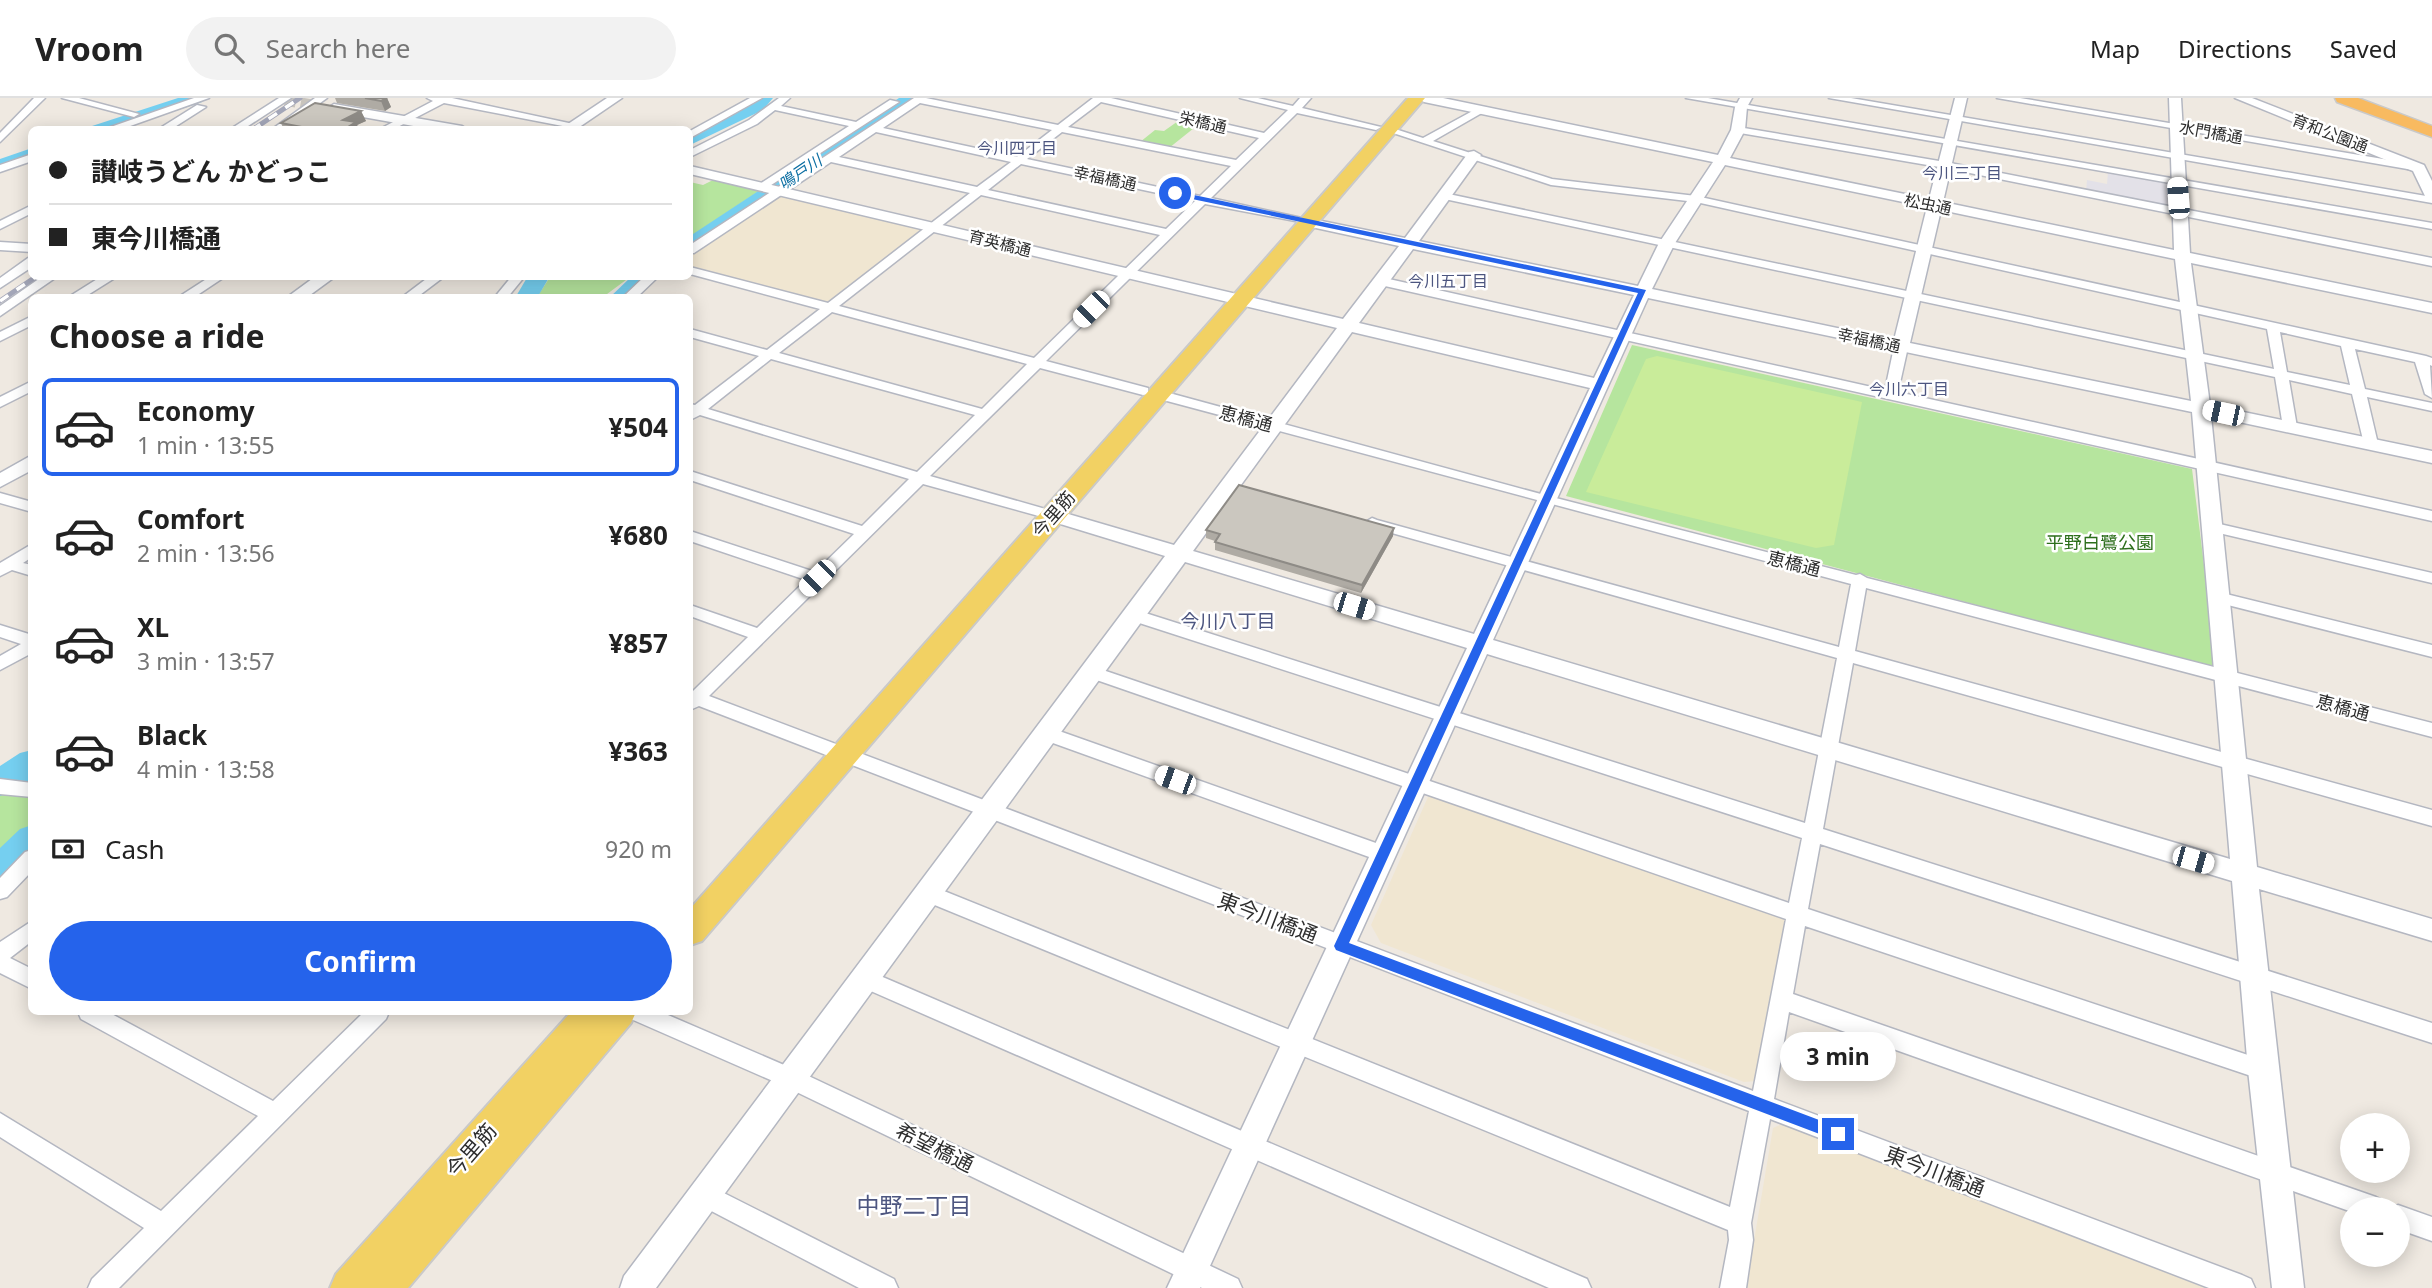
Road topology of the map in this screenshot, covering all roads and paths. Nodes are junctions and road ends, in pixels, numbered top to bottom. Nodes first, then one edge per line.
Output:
1 (40, 98) edge
2 (67, 98) edge
3 (186, 98) edge
4 (204, 98) edge
5 (216, 98) edge
6 (616, 98) edge
7 (729, 98) edge
8 (785, 98) edge
9 (901, 98) edge
10 (1099, 98) edge
11 (1245, 98) edge
12 (1306, 98) edge
13 (1402, 98) edge
14 (1417, 98) edge
15 (1424, 98) edge
16 (1453, 98) edge
17 (1691, 98) edge
18 (1834, 98) edge
19 (1961, 98) edge
20 (2002, 98) edge
21 (2174, 98) edge
22 (2241, 98) edge
23 (2343, 98) edge
24 (2362, 98) edge
25 (281, 99) edge
26 (441, 99) edge
27 (920, 99) edge
28 (754, 100) edge
29 (317, 102) edge
30 (1743, 103) edge
31 (773, 107) junction
32 (1295, 109) junction
33 (1482, 110) junction
34 (134, 114) junction
35 (1956, 118) junction
36 (401, 119) junction
37 (2432, 124) edge
38 (857, 125) junction
39 (108, 126) edge
40 (111, 126) edge
41 (169, 126) edge
42 (240, 126) edge
43 (282, 126) edge
44 (390, 126) edge
45 (440, 126) edge
46 (564, 126) edge
47 (571, 126) edge
48 (2177, 127) junction
49 (1061, 128) junction
50 (874, 129) junction
51 (1383, 129) junction
52 (1738, 130) junction
53 (2432, 132) edge
54 (693, 133) edge
55 (1266, 137) junction
56 (0, 139) edge
57 (1425, 141) junction
58 (1950, 142) junction
59 (28, 152) edge
60 (693, 152) edge
61 (1474, 155) junction
62 (1723, 157) junction
63 (2184, 157) junction
64 (28, 158) edge
65 (829, 158) junction
66 (1017, 160) junction
67 (1238, 164) junction
68 (3, 165) edge
69 (1945, 165) junction
70 (28, 166) edge
71 (2425, 166) edge
72 (693, 171) edge
73 (2177, 183) junction
74 (770, 189) junction
75 (976, 191) junction
76 (1444, 196) junction
77 (2432, 198) edge
78 (1202, 199) junction
79 (1696, 199) junction
80 (1936, 202) junction
81 (26, 212) edge
82 (2179, 213) junction
83 (0, 214) edge
84 (1301, 220) junction
85 (0, 226) edge
86 (931, 226) junction
87 (2432, 226) edge
88 (1168, 233) junction
89 (1409, 242) junction
90 (1667, 243) junction
91 (0, 246) edge
92 (28, 248) edge
93 (693, 248) edge
94 (1925, 249) junction
95 (2182, 253) junction
96 (2432, 262) edge
97 (28, 264) edge
98 (693, 271) edge
99 (1127, 274) junction
100 (46, 280) edge
101 (105, 280) edge
102 (213, 280) edge
103 (322, 280) edge
104 (433, 280) edge
105 (516, 280) edge
106 (648, 280) edge
107 (1380, 281) junction
108 (0, 284) edge
109 (1643, 292) junction
110 (80, 294) edge
111 (190, 294) edge
112 (300, 294) edge
113 (413, 294) edge
114 (503, 294) edge
115 (633, 294) edge
116 (1913, 297) junction
117 (1231, 299) junction
118 (2432, 301) edge
119 (2190, 308) junction
120 (2432, 308) edge
121 (828, 309) junction
122 (0, 312) edge
123 (28, 322) edge
124 (1348, 326) junction
125 (2273, 326) junction
126 (693, 334) edge
127 (0, 337) edge
128 (1623, 337) junction
129 (2347, 343) junction
130 (1901, 347) junction
131 (768, 355) junction
132 (2195, 357) junction
133 (2427, 361) edge
134 (1038, 363) junction
135 (2280, 375) junction
136 (1600, 384) junction
137 (0, 388) edge
138 (2358, 392) junction
139 (1150, 393) junction
140 (2432, 394) edge
141 (25, 395) edge
142 (1890, 397) junction
143 (0, 403) edge
144 (2432, 408) edge
145 (2201, 409) junction
146 (693, 410) edge
147 (693, 411) edge
148 (985, 414) junction
149 (1273, 425) junction
150 (2290, 428) junction
151 (2371, 444) junction
152 (2432, 457) edge
153 (28, 464) edge
154 (2205, 465) junction
155 (693, 476) edge
156 (920, 478) junction
157 (0, 481) edge
158 (0, 498) edge
159 (1547, 500) junction
160 (28, 505) edge
161 (1042, 513) junction
162 (2432, 516) edge
163 (1361, 520) edge
164 (2211, 527) junction
165 (864, 532) junction
166 (693, 537) edge
167 (28, 552) edge
168 (1179, 554) junction
169 (1517, 563) junction
170 (5, 568) edge
171 (28, 571) edge
172 (817, 578) junction
173 (2432, 578) edge
174 (1860, 579) junction
175 (2218, 597) junction
176 (693, 611) edge
177 (1133, 615) junction
178 (0, 631) edge
179 (760, 635) junction
180 (1479, 644) junction
181 (28, 648) edge
182 (28, 650) edge
183 (2432, 651) edge
184 (1845, 655) junction
185 (0, 664) edge
186 (1091, 672) junction
187 (2227, 677) junction
188 (693, 698) edge
189 (693, 699) edge
190 (1446, 716) junction
191 (2432, 730) edge
192 (1045, 733) junction
193 (835, 749) junction
194 (1827, 750) junction
195 (2235, 763) junction
196 (1415, 784) junction
197 (4, 788) edge
198 (28, 790) edge
199 (989, 810) junction
200 (2432, 818) edge
201 (1813, 834) junction
202 (1383, 854) junction
203 (28, 862) edge
204 (2245, 876) junction
205 (0, 891) edge
206 (927, 893) junction
207 (693, 898) edge
208 (1799, 915) junction
209 (693, 926) edge
210 (2432, 930) edge
211 (28, 932) edge
212 (1340, 946) junction
213 (0, 954) edge
214 (0, 962) edge
215 (2254, 975) junction
216 (28, 978) edge
217 (864, 978) junction
218 (1782, 1000) junction
219 (94, 1015) edge
220 (370, 1015) edge
221 (590, 1015) edge
222 (616, 1015) edge
223 (646, 1015) edge
224 (2432, 1033) edge
225 (1296, 1043) junction
226 (2263, 1070) junction
227 (790, 1078) junction
228 (1762, 1105) junction
229 (276, 1114) junction
230 (0, 1124) edge
231 (1248, 1146) junction
232 (2275, 1173) junction
233 (704, 1195) junction
234 (2342, 1197) edge
235 (2410, 1221) edge
236 (1739, 1223) junction
237 (163, 1226) junction
238 (2432, 1229) edge
239 (1187, 1279) edge
240 (101, 1288) edge
241 (350, 1288) edge
242 (382, 1288) edge
243 (636, 1288) edge
244 (885, 1288) edge
245 (1229, 1288) edge
246 (1578, 1288) edge
247 (1733, 1288) edge
248 (2242, 1288) edge
249 (2288, 1288) edge

1 - 56 street
2 - 34 street
3 - 34 street
4 - 40 street
5 - 41 street
6 - 47 street
7 - 28 street
8 - 31 street
9 - 38 street
10 - 49 street
10 - 55 street, 栄橋通
11 - 32 street
12 - 32 street
13 - 51 main road, 今里筋
14 - 51 main road, 今里筋
15 - 33 street, 松虫通
16 - 62 street, 松虫通
17 - 30 street
18 - 35 street
19 - 35 street
20 - 48 street, 水門橋通
21 - 48 street
22 - 71 street, 育和公園通
23 - 53 highway
24 - 37 highway
25 - 42 street
26 - 36 street
26 - 46 street
27 - 49 street
27 - 50 street
28 - 54 street
29 - 36 street
29 - 43 street
30 - 52 street
30 - 58 street
31 - 38 street
31 - 60 street
32 - 51 street
32 - 55 street
33 - 57 street
33 - 62 street, 松虫通
34 - 39 street
35 - 58 street
35 - 63 street
36 - 44 street
36 - 45 street
38 - 74 street
48 - 63 street
48 - 71 street, 水門橋通
49 - 66 street
49 - 67 street
50 - 65 street
50 - 66 street, 幸福橋通
51 - 57 street
51 - 84 main road, 今里筋
52 - 62 street
52 - 69 street
55 - 67 street
57 - 61 street
58 - 69 street
58 - 73 street
59 - 68 street
61 - 76 street
61 - 79 street
62 - 79 street
62 - 80 street, 松虫通
63 - 73 street
63 - 77 street
64 - 68 street
65 - 74 street
65 - 75 street
66 - 75 street
66 - 78 street, 幸福橋通
67 - 78 street
68 - 70 street
69 - 80 street
69 - 82 street
71 - 77 street
72 - 74 street, 育英橋通
73 - 82 street
73 - 87 street
74 - 86 street, 育英橋通
74 - 93 street
75 - 86 street
75 - 88 street
76 - 89 street
76 - 90 street
78 - 84 street, 幸福橋通
78 - 88 street
79 - 90 street
79 - 94 street
80 - 94 street
80 - 95 street, 松虫通
81 - 83 street
81 - 85 street
82 - 95 street
82 - 96 street
84 - 89 street, 幸福橋通
84 - 117 main road, 今里筋
86 - 99 street, 育英橋通
86 - 121 street
88 - 99 street
89 - 107 street
89 - 109 street, 幸福橋通
90 - 109 street
90 - 116 street
91 - 92 street
94 - 116 street
94 - 119 street
95 - 118 street, 松虫通
95 - 119 street
95 - 120 street, 松虫通
97 - 108 street
98 - 121 street, 恵橋通
99 - 117 street, 育英橋通
99 - 134 street
100 - 122 street
101 - 110 street
102 - 111 street
103 - 112 street
104 - 113 street
105 - 114 street
106 - 115 street
107 - 124 street
107 - 128 street
109 - 128 street
109 - 130 street, 幸福橋通
116 - 130 street
116 - 132 street
117 - 124 street, 育英橋通
117 - 139 main road, 今里筋
119 - 125 street
119 - 132 street
121 - 131 street
121 - 134 street, 恵橋通
123 - 127 street
124 - 136 street, 育英橋通
124 - 149 street
125 - 129 street
125 - 135 street
126 - 131 street
128 - 136 street
128 - 142 street
129 - 133 street
129 - 138 street
130 - 142 street
130 - 145 street, 幸福橋通
131 - 146 street
131 - 148 street
132 - 135 street
132 - 145 street
133 - 140 street
134 - 139 street, 恵橋通
134 - 148 street
135 - 138 street
135 - 150 street
136 - 159 street
137 - 141 street
138 - 144 street
138 - 151 street
139 - 149 street, 恵橋通
139 - 161 main road, 今里筋
141 - 143 street
142 - 154 street
145 - 150 street, 幸福橋通
145 - 154 street
147 - 156 street
148 - 156 street
149 - 159 street, 恵橋通
149 - 168 street
150 - 151 street, 幸福橋通
151 - 152 street, 幸福橋通
153 - 157 street
154 - 162 street
154 - 164 street
155 - 165 street
156 - 161 street
156 - 165 street
158 - 160 street
159 - 169 street
159 - 174 street, 恵橋通
161 - 168 street
161 - 193 main road, 今里筋
163 - 169 street
164 - 173 street
164 - 175 street
165 - 172 street
166 - 172 street
167 - 170 street
168 - 177 street
168 - 180 street
169 - 180 street
169 - 184 street
170 - 171 street
172 - 179 street
174 - 184 street
174 - 187 street, 恵橋通
175 - 183 street
175 - 187 street
176 - 179 street
177 - 186 street
177 - 190 street
178 - 181 street
179 - 188 street
180 - 190 street
180 - 194 street
182 - 185 street
184 - 194 street
184 - 195 street
186 - 192 street
186 - 196 street
187 - 191 street, 恵橋通
187 - 195 street
189 - 193 street, 東今川橋通
190 - 196 street
190 - 201 street
192 - 199 street
192 - 202 street
193 - 199 street, 東今川橋通
193 - 207 main road, 今里筋
193 - 209 main road, 今里筋
194 - 201 street
194 - 204 street
195 - 200 street
195 - 204 street
196 - 202 street
196 - 208 street
197 - 198 street
199 - 206 street
199 - 212 street, 東今川橋通
201 - 208 street
201 - 215 street
202 - 212 street
203 - 205 street
204 - 210 street
204 - 215 street
206 - 217 street
206 - 225 street
208 - 218 street
208 - 226 street
211 - 213 street
212 - 225 street
212 - 228 street, 東今川橋通
214 - 216 street
215 - 224 street
215 - 226 street
217 - 227 street
217 - 231 street
218 - 228 street
218 - 232 street
219 - 229 street
220 - 229 street
221 - 241 main road, 今里筋
222 - 242 main road, 今里筋
223 - 227 street, 希望橋通
225 - 231 street
225 - 236 street
226 - 232 street
227 - 233 street
227 - 239 street, 希望橋通
228 - 236 street
228 - 248 street, 東今川橋通
229 - 237 street
230 - 237 street
231 - 239 street
231 - 246 street
232 - 234 street
232 - 249 street
233 - 243 street
233 - 244 street
235 - 238 street
236 - 247 street
237 - 240 street
239 - 245 street, 希望橋通

